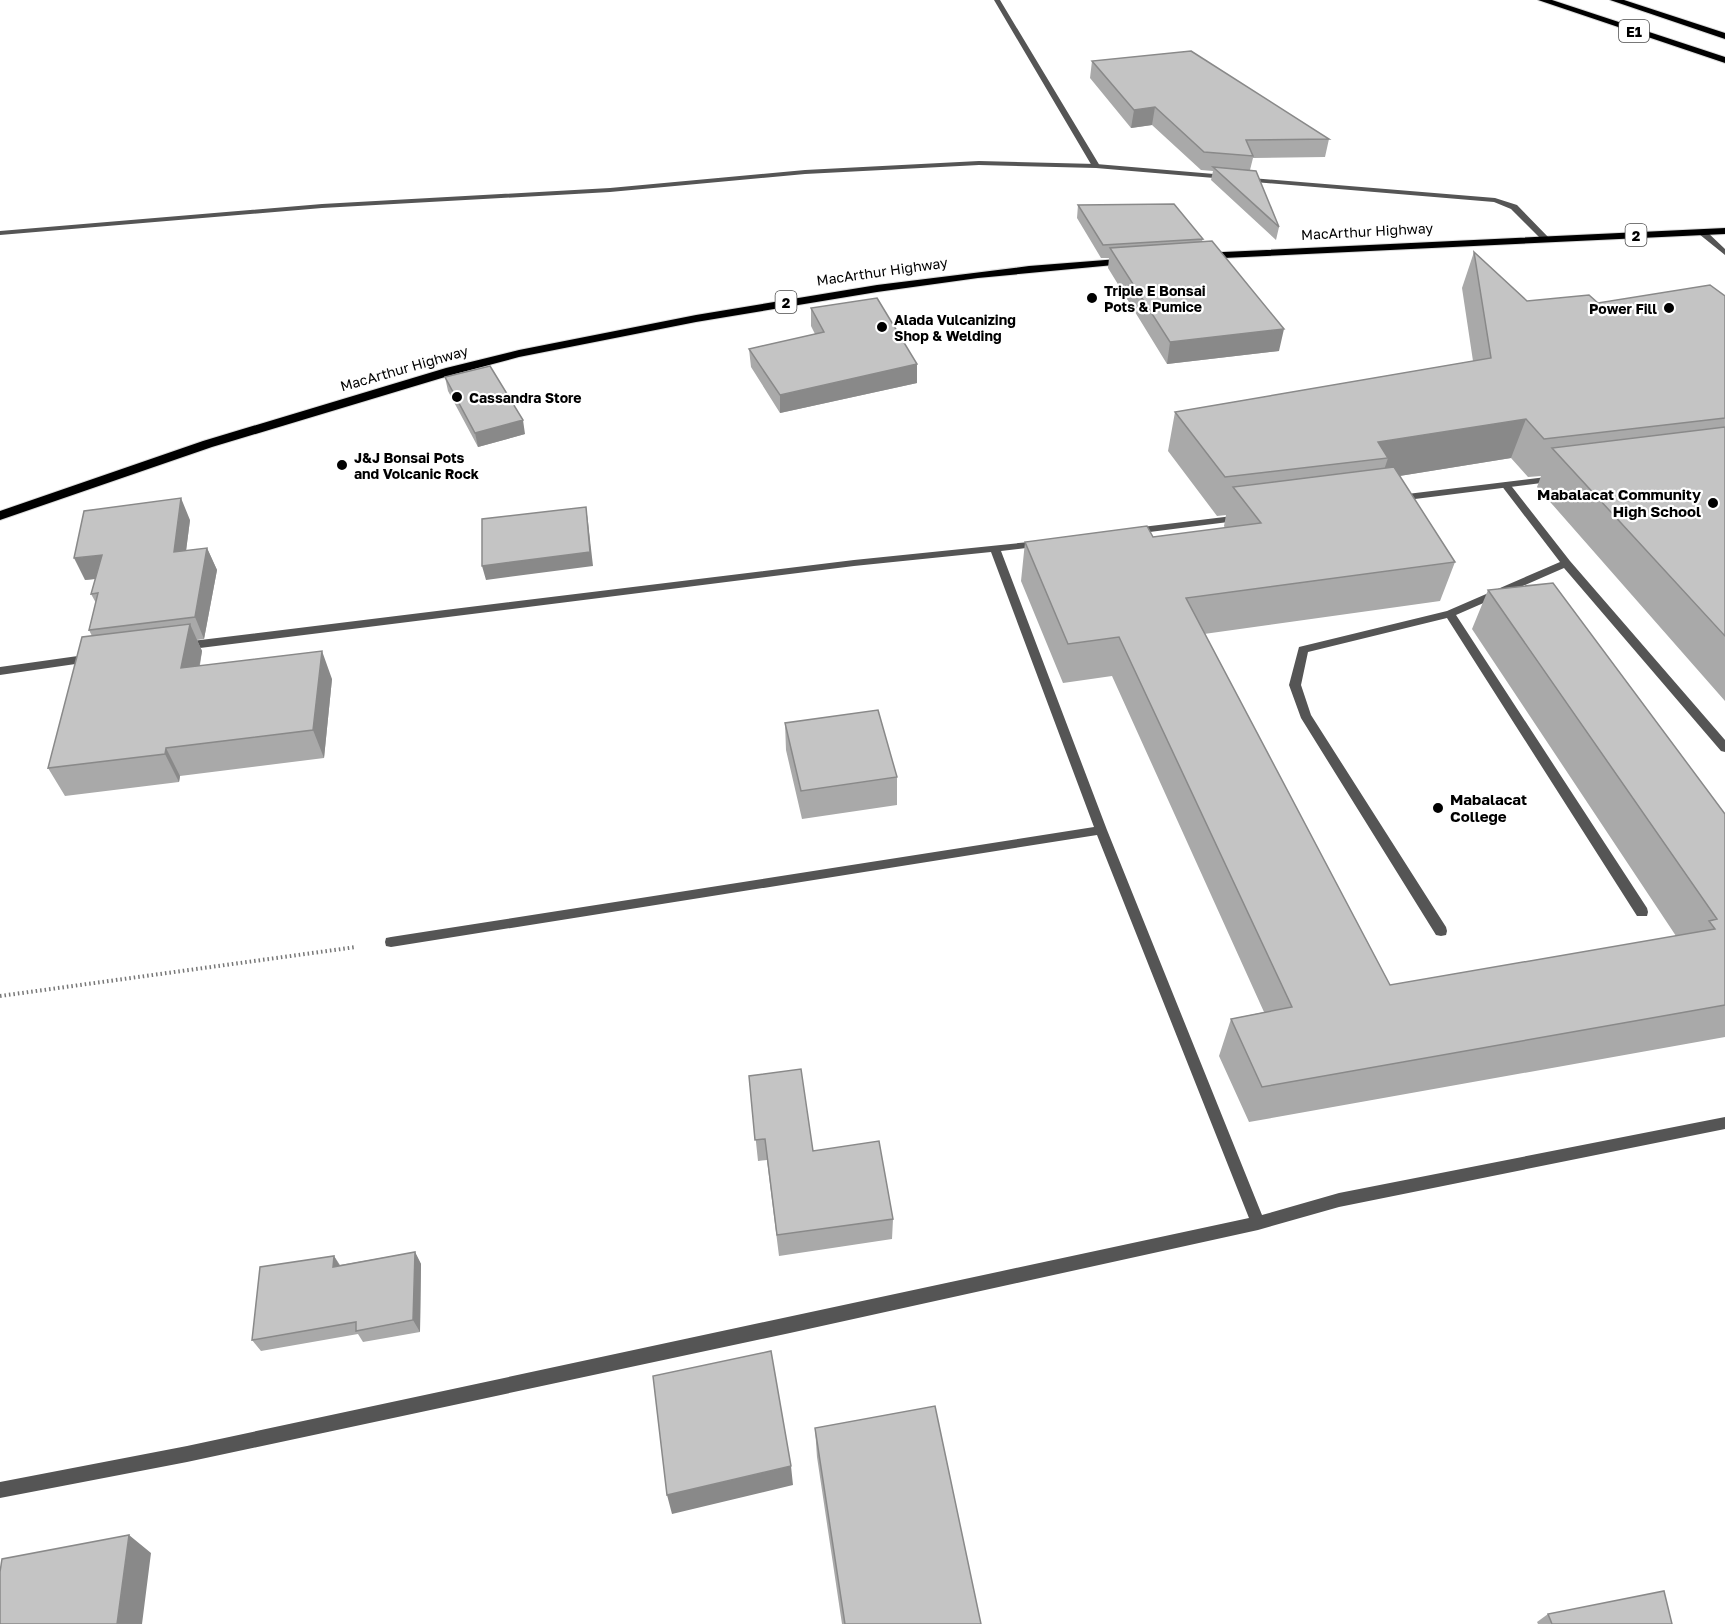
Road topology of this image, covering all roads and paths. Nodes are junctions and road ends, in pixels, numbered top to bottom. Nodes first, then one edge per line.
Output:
1 (997, 0) edge
2 (1543, 0) edge
3 (1615, 0) edge
4 (1725, 36) edge
5 (1725, 60) edge
6 (1096, 166) junction
7 (1725, 231) edge
8 (1702, 232) junction
9 (0, 233) edge
10 (1546, 239) junction
11 (1725, 253) edge
12 (1190, 257) edge
13 (1145, 260) edge
14 (1564, 478) edge
15 (1506, 485) junction
16 (1390, 500) edge
17 (0, 516) edge
18 (1252, 516) edge
19 (1124, 532) edge
20 (1053, 542) edge
21 (995, 549) junction
22 (1566, 563) junction
23 (1450, 614) junction
24 (178, 647) edge
25 (107, 656) edge
26 (0, 671) edge
27 (1725, 748) edge
28 (1101, 830) junction
29 (1642, 912) dead end
30 (1442, 931) dead end
31 (391, 942) joint
32 (0, 996) edge
33 (1725, 1123) edge
34 (1258, 1223) junction
35 (0, 1490) edge

1 - 6 street
2 - 5 highway, E1
3 - 4 highway, E1
6 - 9 street
6 - 10 street
7 - 8 highway, MacArthur Highway / 2
8 - 10 highway, MacArthur Highway / 2
8 - 11 street
10 - 12 highway, MacArthur Highway / 2
13 - 17 highway, MacArthur Highway / 2
14 - 15 street
15 - 16 street
15 - 22 street
18 - 19 street
20 - 21 street
21 - 24 street
21 - 28 street
22 - 23 street
22 - 27 street
23 - 29 street
23 - 30 street
25 - 26 street
28 - 31 street
28 - 34 street
31 - 32 path
33 - 34 street
34 - 35 street

